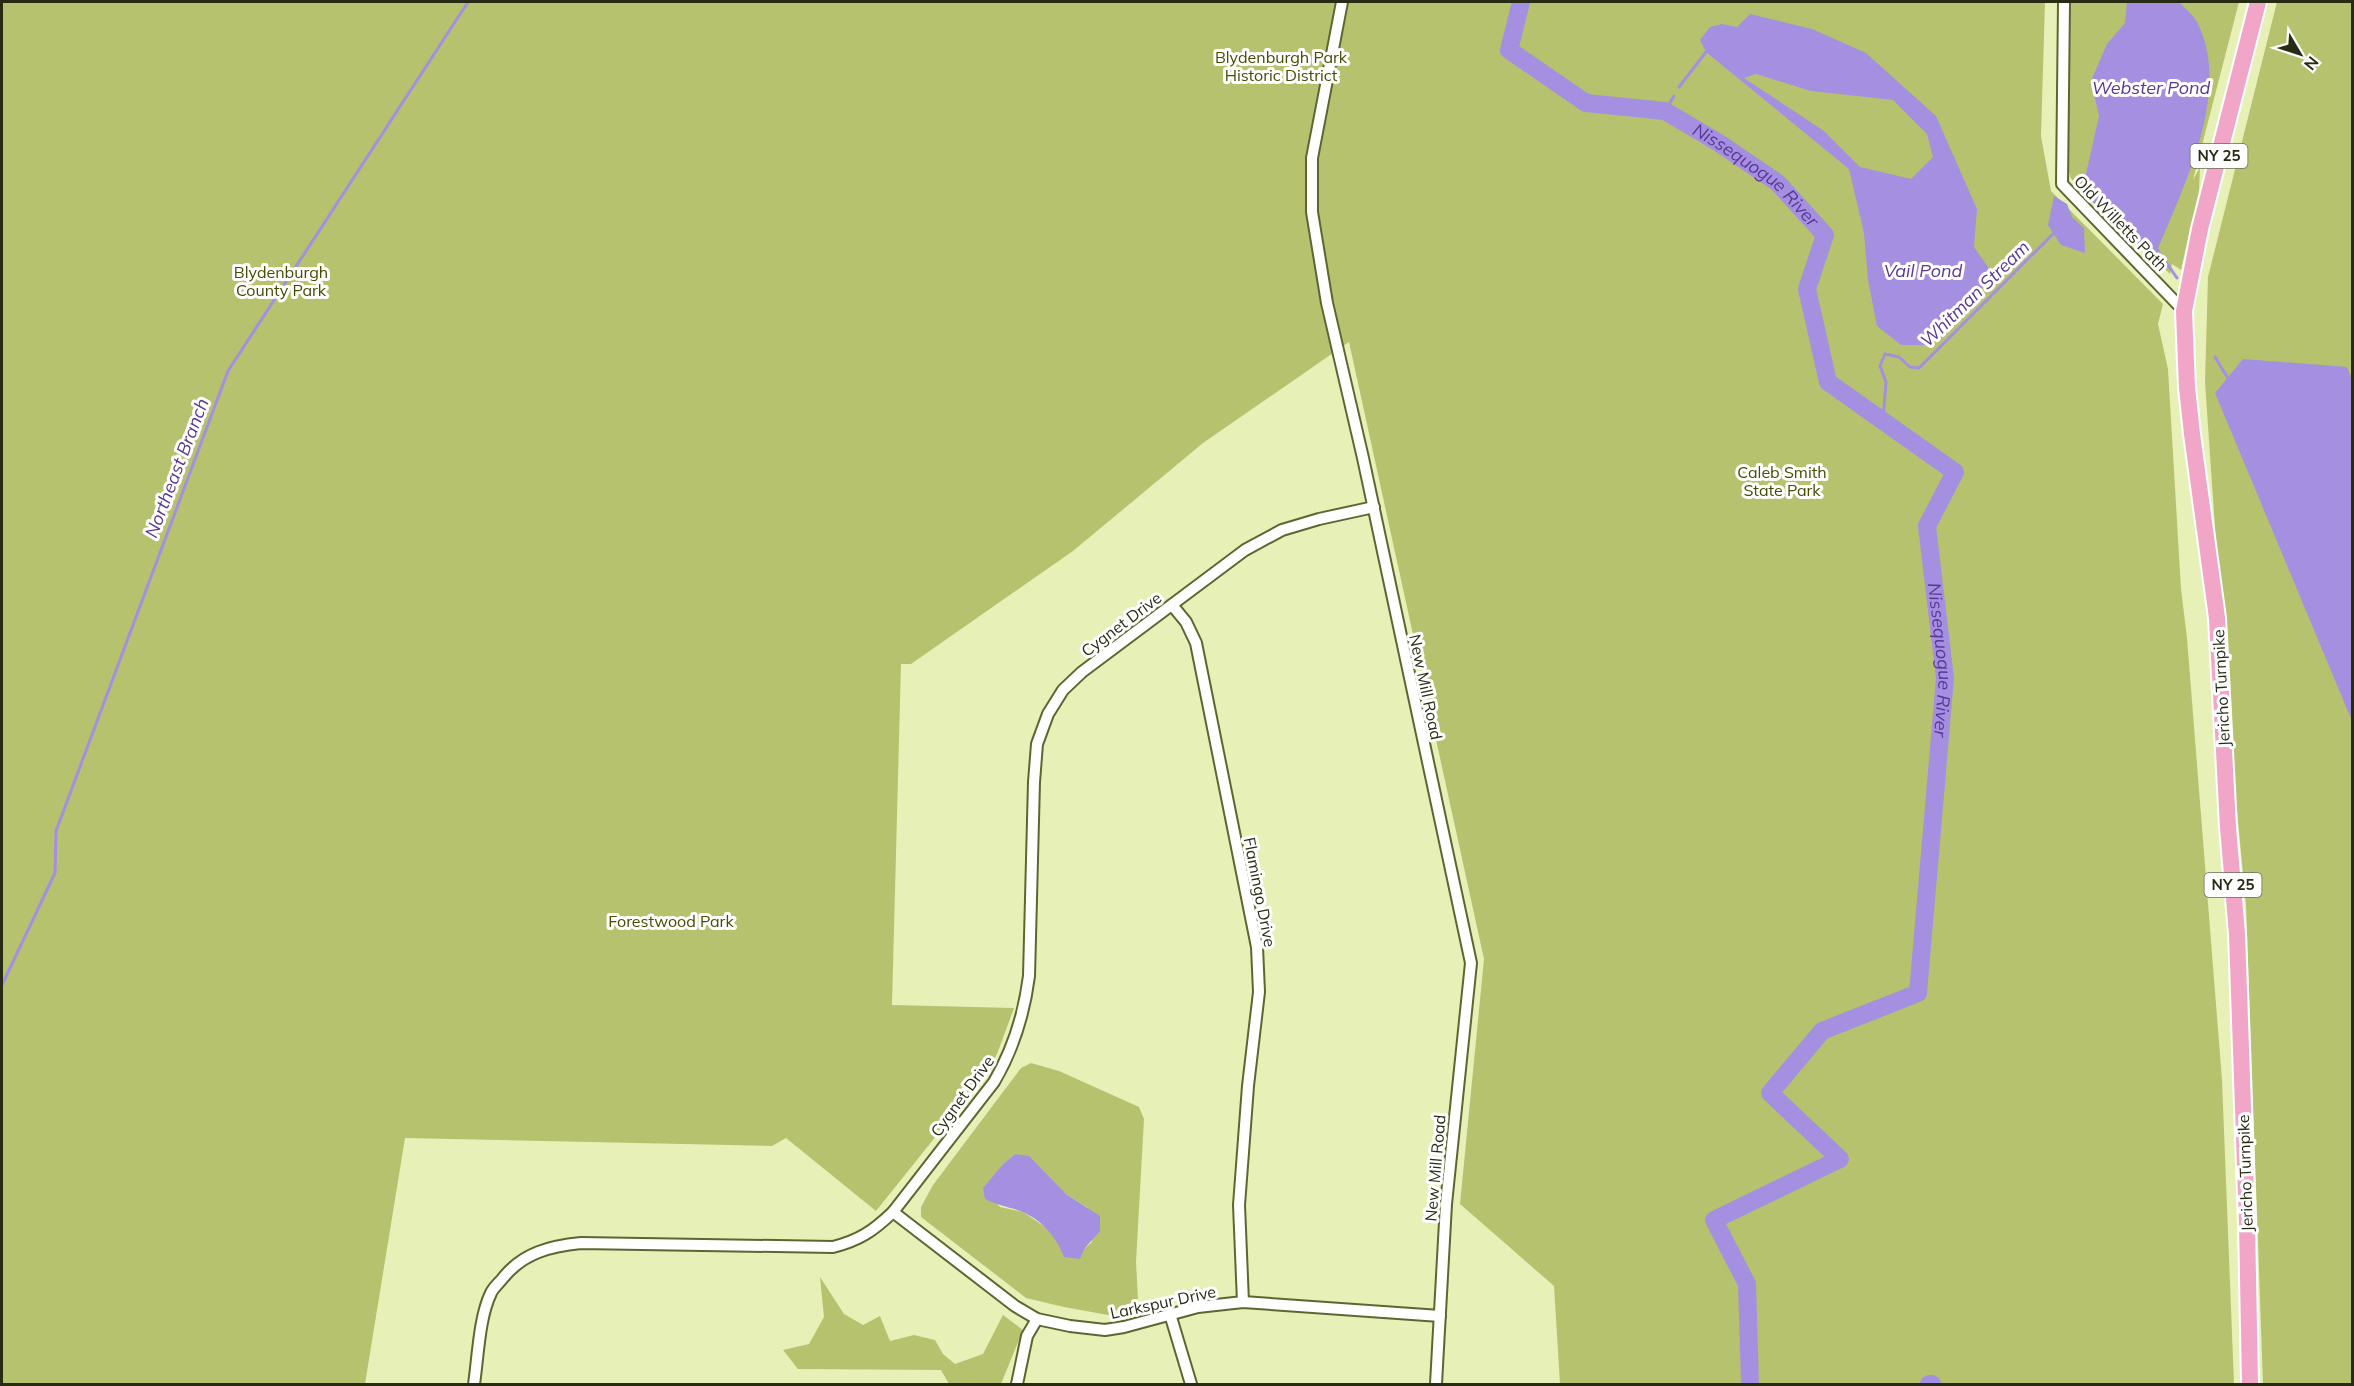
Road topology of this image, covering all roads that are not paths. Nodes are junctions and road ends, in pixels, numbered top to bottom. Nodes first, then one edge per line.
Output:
1 (1342, 2) edge
2 (2064, 2) edge
3 (2258, 2) edge
4 (2184, 311) junction
5 (1374, 507) junction
6 (1172, 605) junction
7 (893, 1212) junction
8 (1243, 1302) junction
9 (1170, 1314) junction
10 (1440, 1316) junction
11 (1037, 1319) junction
12 (474, 1384) edge
13 (1017, 1384) edge
14 (1191, 1384) edge
15 (1436, 1384) edge
16 (2250, 1384) edge

1 - 5 street, New Mill Road
2 - 4 street, Old Willetts Path
3 - 4 main road, Jericho Turnpike / NY 25
4 - 16 main road, Jericho Turnpike / NY 25
5 - 6 street, Cygnet Drive
5 - 10 street, New Mill Road
6 - 7 street, Cygnet Drive
6 - 8 street, Flamingo Drive
7 - 11 street, Larkspur Drive
7 - 12 street, Cygnet Drive
8 - 9 street, Larkspur Drive
8 - 10 street, Larkspur Drive
9 - 11 street, Larkspur Drive
9 - 14 street
10 - 15 street, New Mill Road
11 - 13 street

